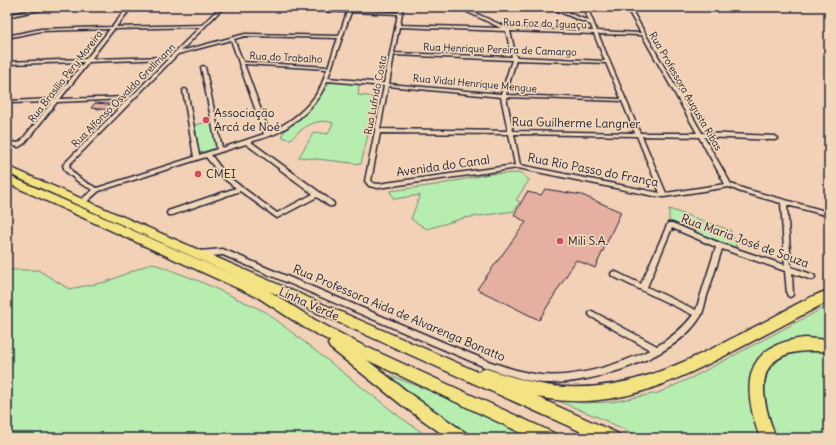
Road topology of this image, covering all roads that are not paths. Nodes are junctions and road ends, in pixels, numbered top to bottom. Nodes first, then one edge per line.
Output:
1 (52, 7) edge
2 (130, 7) edge
3 (222, 7) edge
4 (401, 7) edge
5 (459, 7) edge
6 (550, 7) edge
7 (585, 7) edge
8 (628, 7) edge
9 (350, 9) edge
10 (400, 13) junction
11 (7, 16) edge
12 (592, 24) junction
13 (203, 26) junction
14 (397, 26) junction
15 (114, 27) junction
16 (508, 30) junction
17 (596, 33) junction
18 (644, 34) junction
19 (7, 37) edge
20 (340, 37) junction
21 (232, 38) junction
22 (176, 53) junction
23 (392, 54) junction
24 (171, 58) junction
25 (514, 59) junction
26 (88, 61) junction
27 (608, 62) junction
28 (7, 63) edge
29 (241, 63) junction
30 (203, 67) dead end
31 (329, 68) junction
32 (325, 79) junction
33 (386, 84) junction
34 (185, 90) dead end
35 (503, 96) junction
36 (132, 98) junction
37 (58, 100) junction
38 (624, 100) junction
39 (7, 102) edge
40 (377, 131) junction
41 (510, 132) junction
42 (639, 134) junction
43 (267, 135) junction
44 (700, 135) junction
45 (775, 138) dead end
46 (248, 142) junction
47 (7, 143) edge
48 (220, 150) junction
49 (207, 154) junction
50 (197, 157) junction
51 (518, 166) junction
52 (7, 169) edge
53 (7, 178) edge
54 (371, 184) joint
55 (729, 185) junction
56 (240, 189) junction
57 (97, 190) junction
58 (317, 194) junction
59 (664, 195) junction
60 (81, 202) junction
61 (784, 203) junction
62 (331, 204) dead end
63 (170, 213) dead end
64 (829, 214) edge
65 (720, 246) junction
66 (195, 254) junction
67 (788, 269) junction
68 (614, 274) dead end
69 (812, 277) dead end
70 (642, 288) junction
71 (790, 294) dead end
72 (829, 295) edge
73 (592, 314) dead end
74 (698, 314) junction
75 (310, 324) junction
76 (829, 346) edge
77 (657, 350) junction
78 (449, 366) junction
79 (461, 438) edge
80 (549, 438) edge
81 (612, 438) edge
82 (768, 438) edge

1 - 11 street
2 - 15 street, Rua Brasílio Pery Moreira
3 - 9 street
3 - 13 street, Rua Alfonso Osvaldo Grellmann
4 - 10 street, Rua Lufrido Costa
5 - 16 street
6 - 12 street
7 - 12 street
8 - 18 street, Rua Professora Augusta Ribas
9 - 10 street
9 - 20 street
10 - 14 street, Rua Lufrido Costa
12 - 17 street
13 - 15 street
13 - 22 street, Rua Alfonso Osvaldo Grellmann
14 - 16 street, Rua Foz do Iguaçu
14 - 23 street, Rua Lufrido Costa
15 - 19 street
15 - 26 street, Rua Brasílio Pery Moreira
16 - 17 street, Rua Foz do Iguaçu
16 - 25 street
17 - 18 street, Rua Foz do Iguaçu
17 - 27 street
18 - 44 street, Rua Professora Augusta Ribas
20 - 21 street
20 - 31 street
21 - 22 street
21 - 29 street
22 - 24 street, Rua Alfonso Osvaldo Grellmann
23 - 25 street, Rua Henrique Pereira de Camargo
23 - 33 street, Rua Lufrido Costa
24 - 26 street
24 - 36 street, Rua Alfonso Osvaldo Grellmann
25 - 27 street, Rua Henrique Pereira de Camargo
25 - 35 street
26 - 28 street
26 - 37 street, Rua Brasílio Pery Moreira
27 - 38 street
29 - 31 street, Rua do Trabalho
29 - 43 street
30 - 48 street
31 - 32 street
32 - 33 street, Rua Vidal Henrique Mengue
32 - 43 street
33 - 35 street, Rua Vidal Henrique Mengue
33 - 40 street, Rua Lufrido Costa
34 - 50 street
35 - 38 street, Rua Vidal Henrique Mengue
35 - 41 street
36 - 37 street
36 - 57 street, Rua Alfonso Osvaldo Grellmann
37 - 39 street
37 - 47 street, Rua Brasílio Pery Moreira
38 - 42 street
40 - 41 street, Rua Guilherme Langner
40 - 54 street, Rua Lufrido Costa
41 - 42 street, Rua Guilherme Langner
41 - 51 street
42 - 44 street, Rua Guilherme Langner
42 - 59 street
43 - 46 street
44 - 45 street, Rua Guilherme Langner
44 - 55 street, Rua Professora Augusta Ribas
46 - 48 street
46 - 58 street
48 - 49 street
49 - 50 street
49 - 56 street
50 - 57 street
51 - 54 street, Avenida do Canal
51 - 59 street, Rua Rio Passo do França
52 - 60 highway, Linha Verde
53 - 75 highway, Linha Verde
55 - 59 street, Rua Rio Passo do França
55 - 61 street
56 - 58 street
56 - 63 street
57 - 60 street
58 - 62 street
60 - 66 highway, Linha Verde
61 - 64 street
61 - 67 street
65 - 67 street, Rua Maria José de Souza
65 - 70 street, Rua Maria José de Souza
65 - 74 street, Rua Professora Aida de Alvarenga Bonatto
66 - 77 street, Rua Professora Aida de Alvarenga Bonatto
66 - 78 highway, Linha Verde
67 - 69 street, Rua Maria José de Souza
67 - 71 street
68 - 70 street
70 - 74 street
72 - 78 highway
73 - 77 street
74 - 77 street, Rua Professora Aida de Alvarenga Bonatto
75 - 79 highway
75 - 80 highway, Linha Verde
76 - 82 highway
78 - 81 highway, Linha Verde

